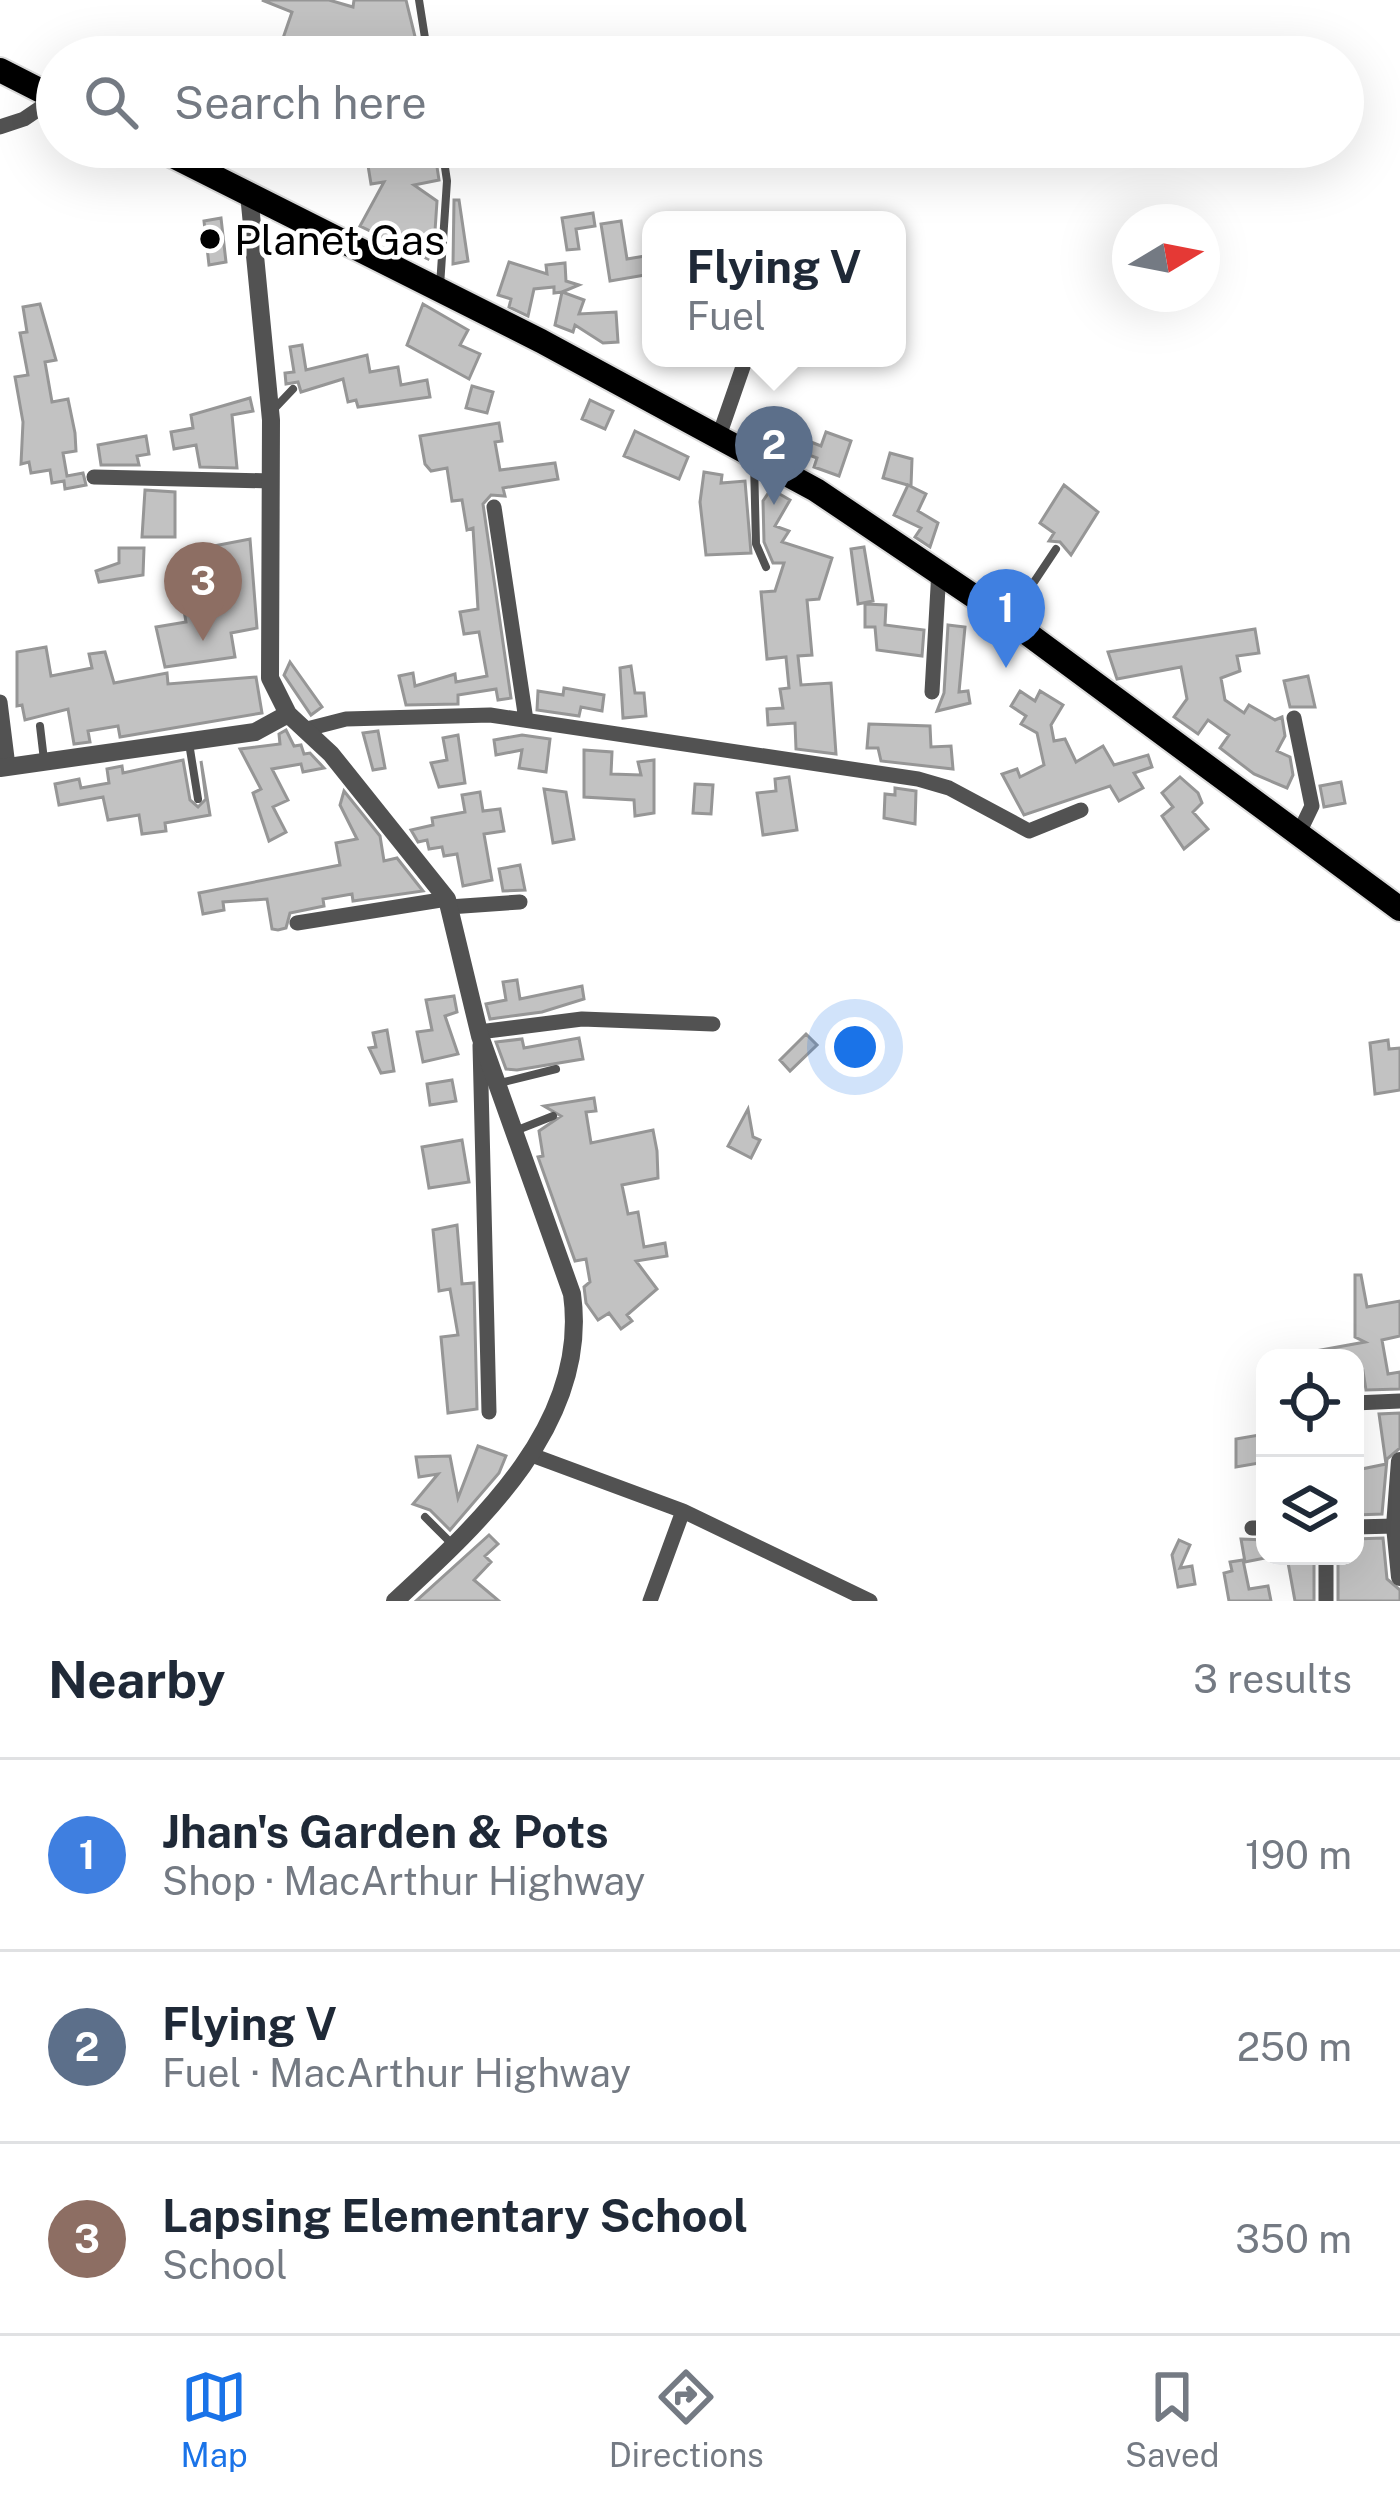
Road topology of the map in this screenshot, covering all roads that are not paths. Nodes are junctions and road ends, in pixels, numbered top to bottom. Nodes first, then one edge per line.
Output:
1 (419, 0) edge
2 (425, 36) edge
3 (0, 70) edge
4 (36, 89) edge
5 (36, 111) edge
6 (0, 127) edge
7 (197, 168) edge
8 (445, 168) edge
9 (249, 194) junction
10 (440, 293) junction
11 (743, 367) edge
12 (293, 388) dead end
13 (271, 411) junction
14 (719, 436) junction
15 (754, 454) junction
16 (94, 478) dead end
17 (271, 481) junction
18 (494, 507) dead end
19 (1056, 549) dead end
20 (766, 568) dead end
21 (939, 570) junction
22 (1009, 620) junction
23 (932, 692) dead end
24 (0, 702) edge
25 (288, 714) junction
26 (1294, 718) dead end
27 (526, 720) junction
28 (40, 726) dead end
29 (307, 729) junction
30 (189, 741) junction
31 (44, 760) junction
32 (4, 767) edge
33 (198, 799) dead end
34 (1082, 810) dead end
35 (1298, 835) junction
36 (520, 902) dead end
37 (448, 903) junction
38 (1400, 909) edge
39 (297, 922) dead end
40 (713, 1024) dead end
41 (480, 1034) junction
42 (556, 1069) dead end
43 (496, 1084) junction
44 (553, 1117) dead end
45 (513, 1132) junction
46 (1364, 1399) edge
47 (1400, 1401) edge
48 (489, 1412) dead end
49 (529, 1454) junction
50 (1400, 1461) edge
51 (683, 1511) junction
52 (425, 1517) dead end
53 (1395, 1526) junction
54 (1364, 1527) edge
55 (454, 1546) junction
56 (1326, 1565) edge
57 (1400, 1577) edge
58 (395, 1601) edge
59 (650, 1601) edge
60 (870, 1601) edge
61 (1326, 1601) edge

1 - 2 lane
3 - 4 highway
5 - 6 street
7 - 9 highway
8 - 10 lane
9 - 10 highway
9 - 13 street
10 - 14 highway
11 - 14 street
12 - 13 lane
13 - 17 street
14 - 15 highway
15 - 20 lane
15 - 21 highway
16 - 17 street
17 - 25 street
18 - 27 street
19 - 22 lane
21 - 22 highway
21 - 23 street
22 - 35 highway
24 - 32 street
25 - 29 street
25 - 30 street
26 - 35 street
27 - 29 street
27 - 34 street
28 - 31 lane
29 - 37 street
30 - 31 street
30 - 33 lane
31 - 32 street
35 - 38 highway
36 - 37 street
37 - 39 street
37 - 41 street
40 - 41 street
41 - 43 street
41 - 48 street
42 - 43 lane
43 - 45 street
44 - 45 lane
45 - 49 street
46 - 47 street
49 - 51 street
49 - 55 street
50 - 53 street
51 - 59 street
51 - 60 street
52 - 55 lane
53 - 54 street
53 - 57 street
55 - 58 street
56 - 61 street

